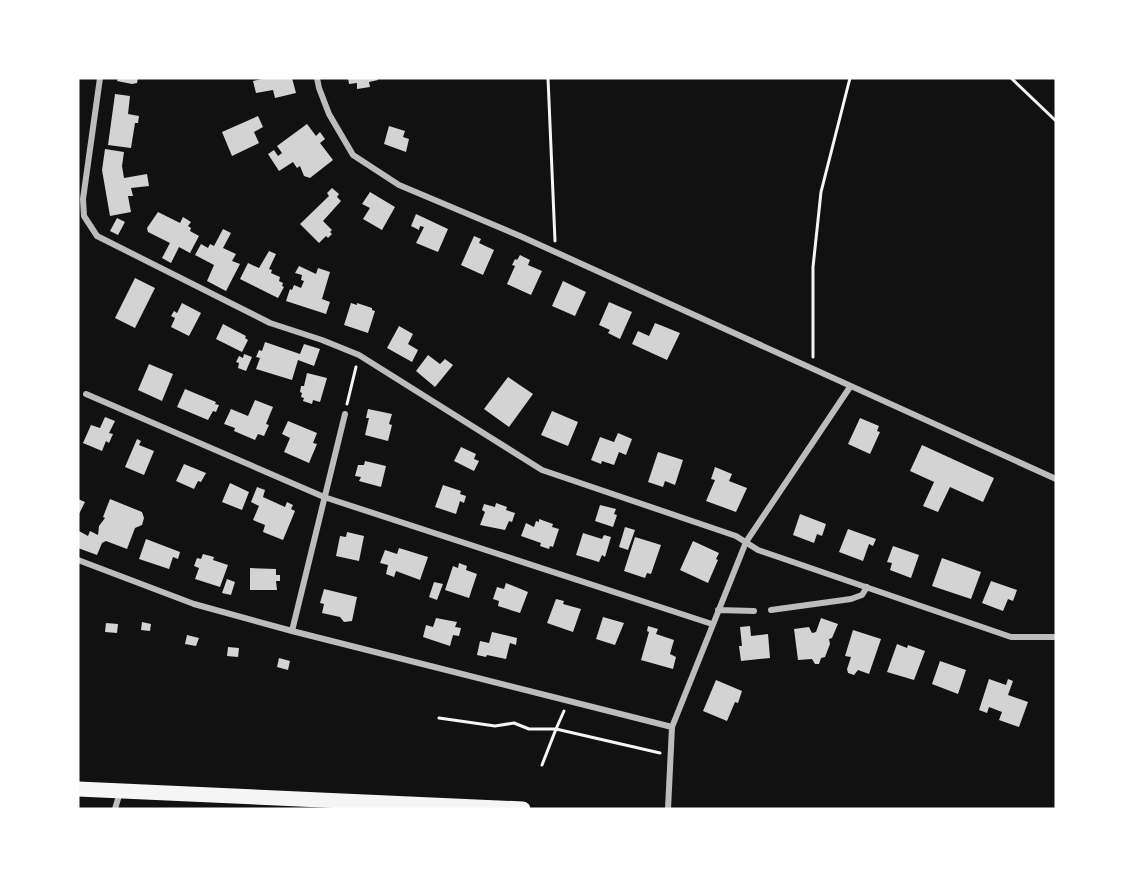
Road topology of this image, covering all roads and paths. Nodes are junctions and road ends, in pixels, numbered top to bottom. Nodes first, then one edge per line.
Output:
1 (100, 78) edge
2 (317, 78) edge
3 (548, 78) edge
4 (850, 78) edge
5 (1011, 78) edge
6 (1056, 121) edge
7 (81, 200) edge
8 (557, 254) junction
9 (813, 369) junction
10 (355, 372) dead end
11 (850, 387) junction
12 (86, 394) dead end
13 (345, 414) joint
14 (1056, 479) edge
15 (324, 497) junction
16 (746, 542) junction
17 (78, 560) edge
18 (867, 587) junction
19 (718, 610) junction
20 (771, 610) dead end
21 (754, 611) dead end
22 (712, 624) junction
23 (292, 631) junction
24 (1056, 637) edge
25 (568, 702) junction
26 (439, 718) dead end
27 (672, 727) junction
28 (556, 729) junction
29 (670, 756) junction
30 (542, 765) dead end
31 (78, 789) edge
32 (120, 791) junction
33 (115, 809) edge
34 (523, 809) edge
35 (668, 809) edge

1 - 7 street
2 - 8 street
3 - 8 path
4 - 9 path
5 - 6 path
7 - 16 street
8 - 9 street
9 - 11 street
10 - 13 path
11 - 14 street
11 - 16 street
12 - 15 street
13 - 15 street
15 - 22 street
15 - 23 street
16 - 18 street
16 - 19 street
17 - 23 street
18 - 20 street
18 - 24 street
19 - 21 street
19 - 22 street
22 - 27 street
23 - 25 street
25 - 27 street
25 - 28 path
26 - 28 path
27 - 29 street
28 - 29 path
28 - 30 path
29 - 35 street
31 - 32 main road
32 - 33 street
32 - 34 main road

